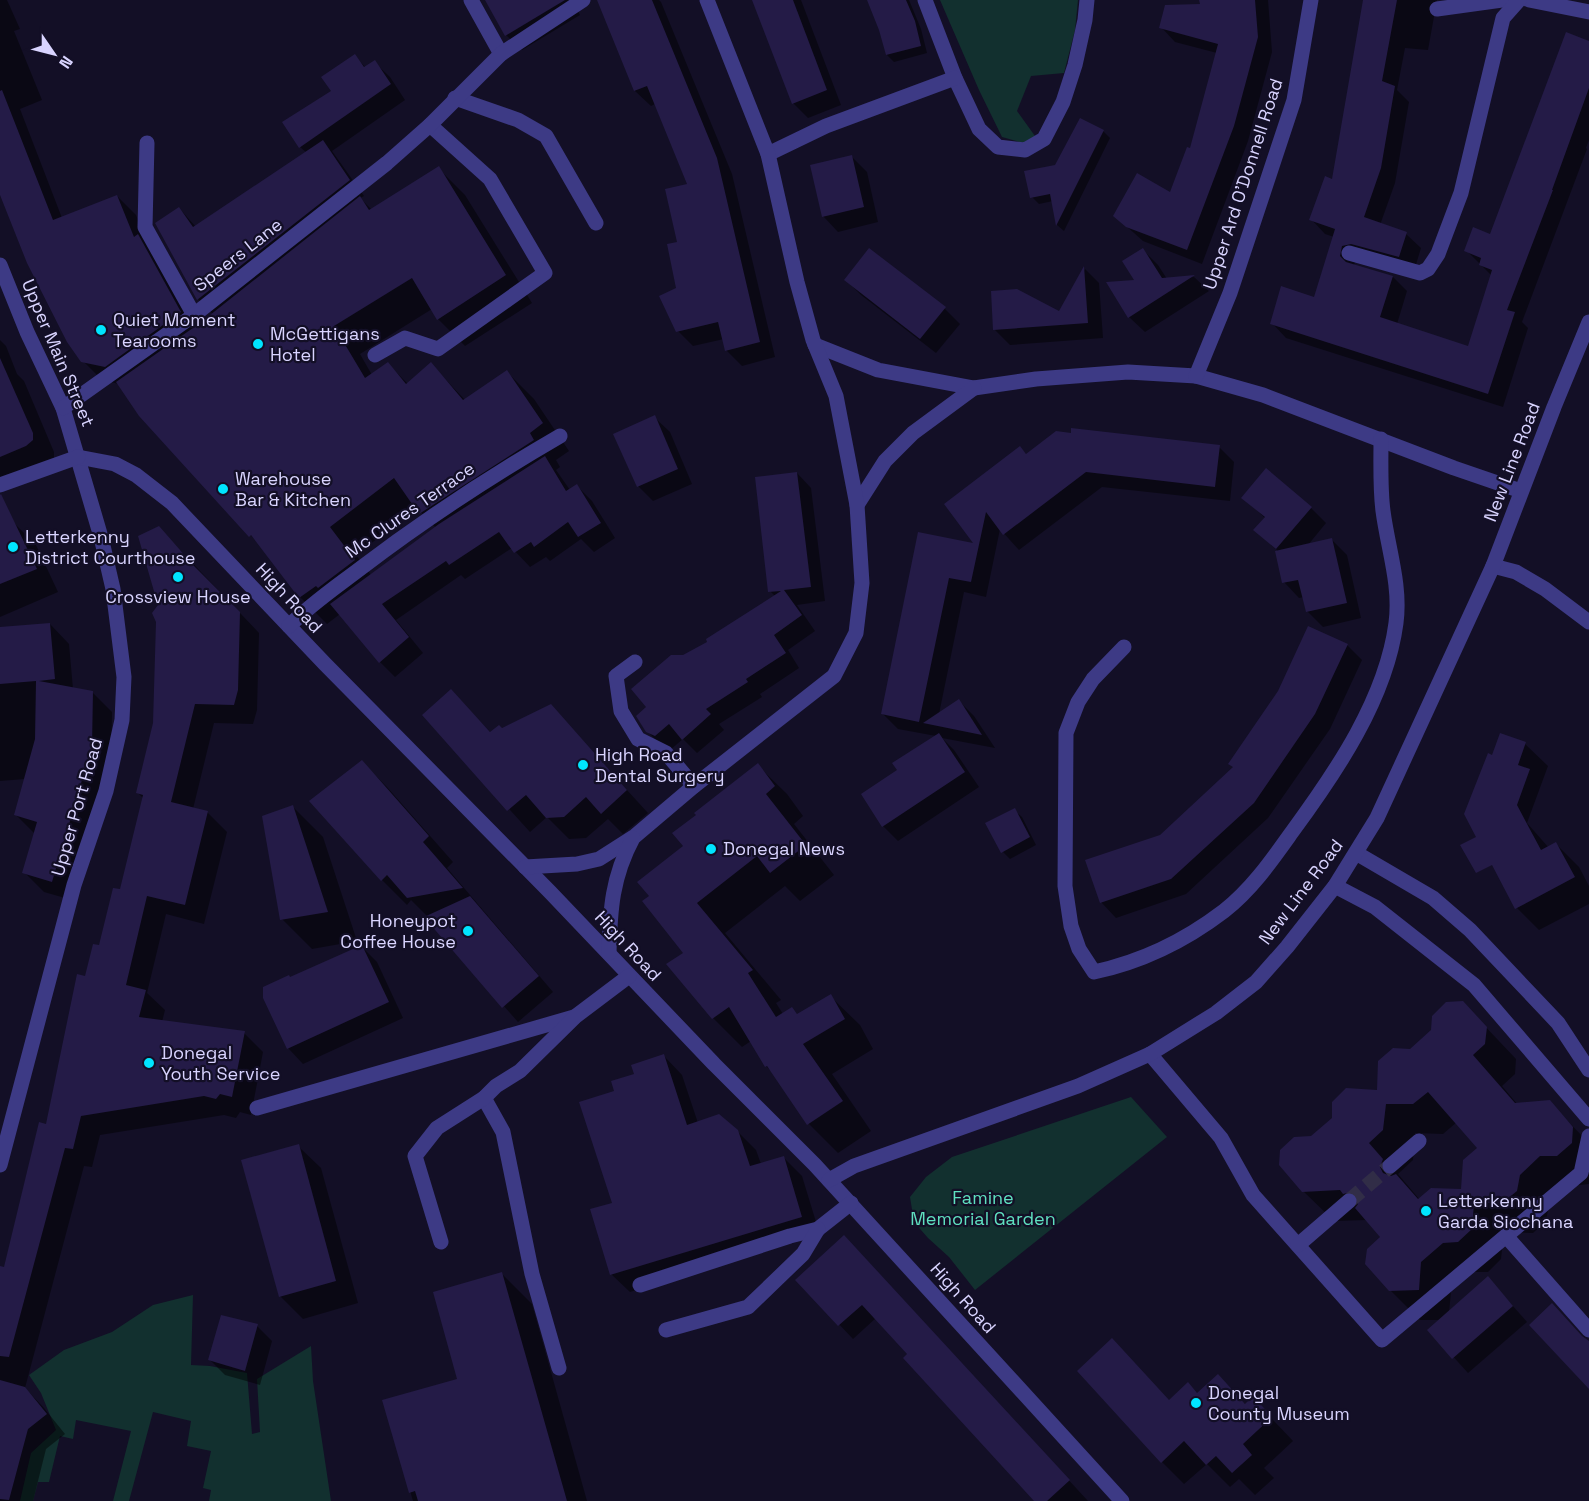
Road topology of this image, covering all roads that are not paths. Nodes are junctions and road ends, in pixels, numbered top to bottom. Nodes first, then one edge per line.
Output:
1 (471, 0) edge
2 (582, 0) edge
3 (707, 0) edge
4 (925, 0) edge
5 (1087, 0) edge
6 (1311, 0) edge
7 (1502, 0) edge
8 (1519, 0) edge
9 (1529, 0) edge
10 (1437, 9) dead end
11 (1589, 12) edge
12 (501, 54) junction
13 (955, 78) junction
14 (455, 98) junction
15 (430, 125) junction
16 (147, 142) dead end
17 (768, 154) junction
18 (596, 223) dead end
19 (1348, 253) dead end
20 (0, 265) edge
21 (194, 315) junction
22 (1589, 322) edge
23 (815, 345) junction
24 (375, 356) dead end
25 (1196, 376) junction
26 (974, 388) junction
27 (63, 408) junction
28 (560, 435) dead end
29 (1381, 439) junction
30 (78, 457) junction
31 (0, 485) edge
32 (1521, 491) junction
33 (857, 505) junction
34 (1492, 566) junction
35 (1589, 622) edge
36 (289, 626) junction
37 (1124, 647) dead end
38 (635, 662) dead end
39 (694, 786) junction
40 (634, 836) junction
41 (1356, 853) junction
42 (525, 867) junction
43 (1335, 886) junction
44 (609, 953) junction
45 (629, 976) junction
46 (576, 1016) junction
47 (1149, 1054) junction
48 (1589, 1070) edge
49 (484, 1098) junction
50 (257, 1108) dead end
51 (1589, 1119) edge
52 (1589, 1136) edge
53 (1419, 1141) dead end
54 (0, 1165) edge
55 (1390, 1166) tunnel mouth
56 (829, 1180) junction
57 (1349, 1201) tunnel mouth
58 (851, 1203) junction
59 (818, 1229) junction
60 (1506, 1236) junction
61 (441, 1242) dead end
62 (1298, 1245) junction
63 (640, 1285) dead end
64 (666, 1330) dead end
65 (1589, 1330) edge
66 (559, 1368) dead end
67 (1122, 1501) edge

1 - 12 street
2 - 12 street, Speers Lane
3 - 17 street
4 - 13 street
5 - 13 street
6 - 25 street, Upper Ard O'Donnell Road
7 - 10 street
8 - 19 street
9 - 11 street
12 - 14 street, Speers Lane
13 - 17 street
14 - 15 street, Speers Lane
14 - 18 street
15 - 21 street, Speers Lane
15 - 24 street
16 - 21 street
17 - 23 street
20 - 27 street, Upper Main Street
21 - 27 street, Speers Lane
22 - 32 street, New Line Road
23 - 26 street
23 - 33 street
25 - 26 street
25 - 29 street
26 - 33 street
27 - 30 street, Upper Main Street
28 - 36 street, Mc Clures Terrace
29 - 32 street
29 - 37 street
30 - 31 street
30 - 36 street, High Road
30 - 54 street, Upper Port Road
32 - 34 street, New Line Road
33 - 39 street
34 - 35 street
34 - 41 street, New Line Road
36 - 42 street, High Road
38 - 39 street
39 - 40 street
40 - 42 street
40 - 44 street
41 - 43 street, New Line Road
41 - 48 street
42 - 44 street, High Road
43 - 47 street, New Line Road
43 - 51 street
44 - 45 street, High Road
45 - 46 street
45 - 56 street, High Road
46 - 49 street
46 - 50 street
47 - 56 street, New Line Road
47 - 62 street
49 - 61 street
49 - 66 street
52 - 60 street
53 - 55 street
56 - 58 street, High Road
57 - 62 street
58 - 59 street
58 - 67 street, High Road
59 - 63 street
59 - 64 street
60 - 62 street
60 - 65 street

